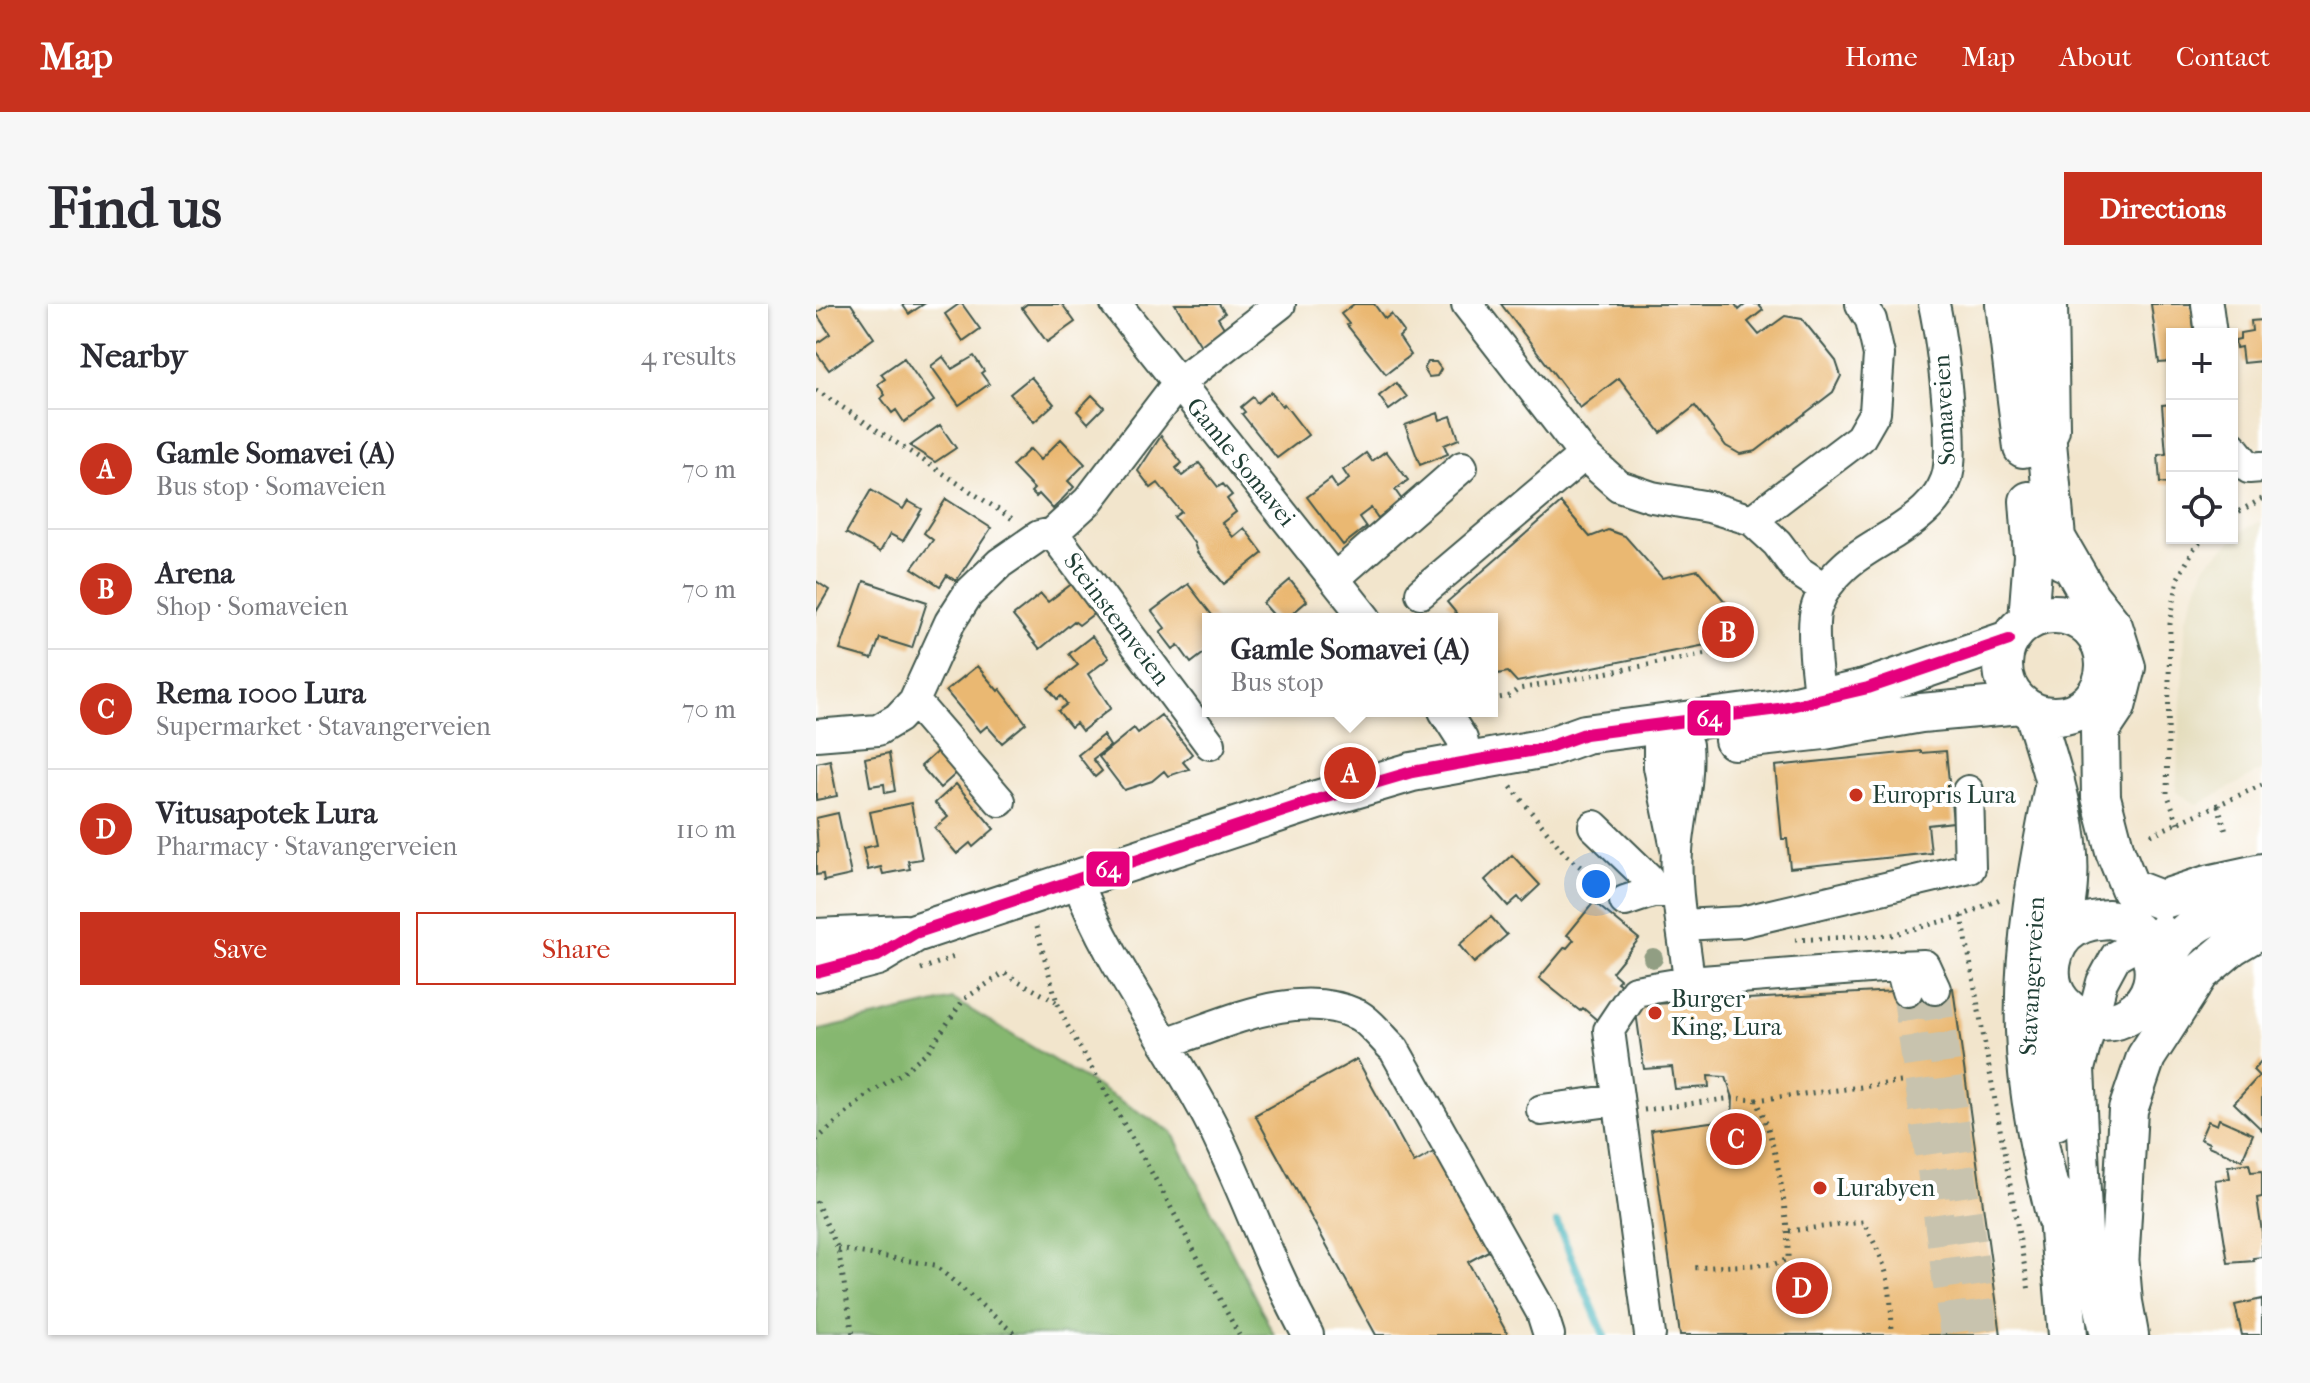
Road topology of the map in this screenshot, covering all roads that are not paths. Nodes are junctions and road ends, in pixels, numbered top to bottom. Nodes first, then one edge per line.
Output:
1 (1116, 304) edge
2 (1467, 304) edge
3 (1861, 304) edge
4 (1934, 304) edge
5 (2005, 304) edge
6 (2033, 304) edge
7 (2045, 304) edge
8 (2207, 304) edge
9 (1267, 308) edge
10 (2210, 328) edge
11 (1178, 383) junction
12 (2047, 429) junction
13 (2238, 454) edge
14 (1584, 455) junction
15 (1462, 467) dead end
16 (2262, 467) edge
17 (1752, 520) junction
18 (1046, 534) junction
19 (2056, 538) junction
20 (1335, 578) junction
21 (1825, 589) junction
22 (1421, 593) dead end
23 (1361, 613) edge
24 (2081, 621) junction
25 (2019, 630) junction
26 (914, 701) junction
27 (2091, 701) junction
28 (2027, 708) junction
29 (1822, 714) junction
30 (1448, 717) edge
31 (816, 735) edge
32 (1671, 738) junction
33 (1210, 744) dead end
34 (1467, 760) junction
35 (2055, 781) junction
36 (1968, 791) dead end
37 (1000, 801) dead end
38 (1594, 826) dead end
39 (2262, 874) edge
40 (2262, 885) edge
41 (1083, 895) junction
42 (1652, 895) junction
43 (2262, 901) edge
44 (1682, 925) junction
45 (2262, 928) edge
46 (2133, 929) junction
47 (915, 933) junction
48 (816, 938) edge
49 (2058, 944) junction
50 (816, 972) edge
51 (2154, 979) junction
52 (1689, 982) junction
53 (1912, 982) dead end
54 (2059, 1000) junction
55 (2132, 1014) junction
56 (2091, 1022) junction
57 (1165, 1043) junction
58 (1618, 1107) junction
59 (1542, 1110) dead end
60 (2056, 1218) junction
61 (2119, 1267) junction
62 (1308, 1335) edge
63 (1549, 1335) edge
64 (1650, 1335) edge
65 (2068, 1335) edge
66 (2106, 1335) edge
67 (2129, 1335) edge

1 - 11 street, Gamle Somavei
2 - 14 street
3 - 17 street
4 - 21 street, Somaveien
5 - 25 main road
6 - 12 main road
7 - 12 highway
8 - 10 street
9 - 11 street, Steinstemveien
11 - 18 street, Steinstemveien
11 - 20 street, Gamle Somavei
12 - 19 main road
13 - 16 street
14 - 17 street
14 - 22 street
15 - 20 street
17 - 21 street
18 - 26 street, Steinstemveien
18 - 33 street, Steinstemveien
19 - 24 main road
19 - 39 main road
20 - 23 street, Gamle Somavei
21 - 29 street
24 - 25 main road
24 - 27 main road
25 - 28 main road
25 - 29 main road
26 - 31 street, Steinstemveien
26 - 37 street
27 - 28 main road
27 - 46 main road
28 - 29 main road
28 - 35 main road, Stavangerveien
29 - 32 main road
30 - 34 street
32 - 34 main road
32 - 42 street
34 - 41 main road
35 - 49 main road, Stavangerveien
35 - 60 main road, Stavangerveien
36 - 44 street
38 - 42 street
39 - 46 main road
40 - 46 street
41 - 47 main road
41 - 57 street
42 - 44 street
43 - 51 main road
44 - 52 street
45 - 61 main road
46 - 49 main road
46 - 51 main road
46 - 56 street
47 - 48 main road
47 - 50 main road
49 - 54 main road, Stavangerveien
51 - 55 main road
52 - 53 street
52 - 58 street
54 - 56 main road
54 - 60 main road, Stavangerveien
55 - 56 main road
55 - 61 main road
56 - 66 street
57 - 62 street
57 - 63 street
58 - 59 street
58 - 64 street
60 - 65 main road, Stavangerveien
61 - 67 main road

